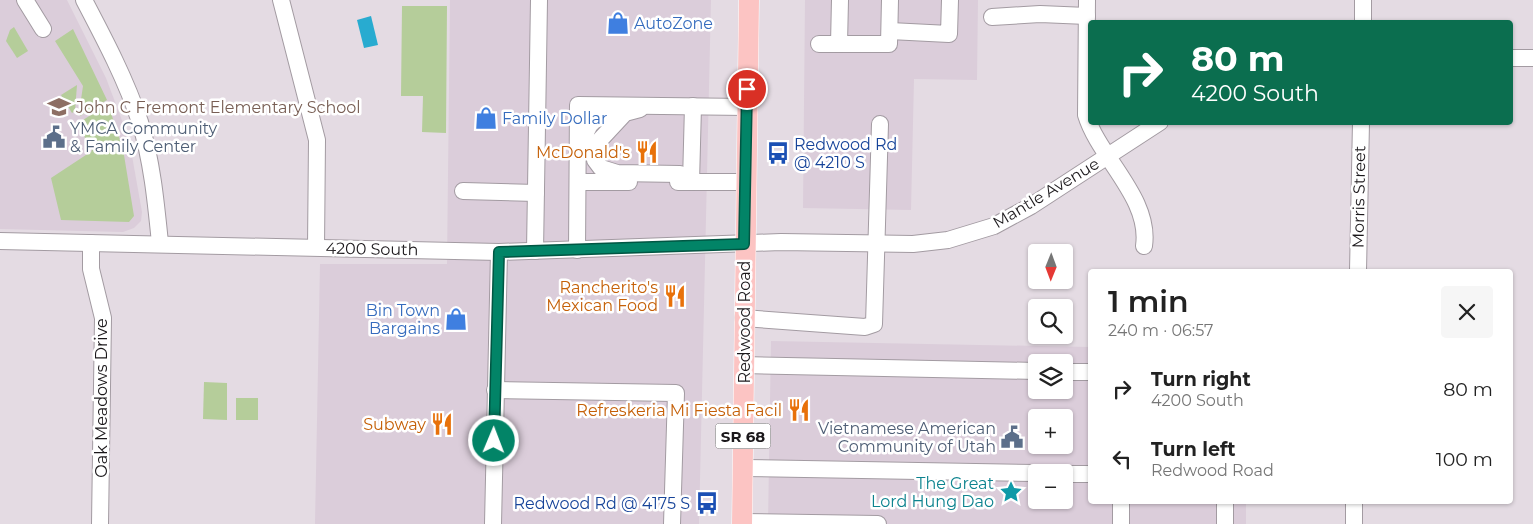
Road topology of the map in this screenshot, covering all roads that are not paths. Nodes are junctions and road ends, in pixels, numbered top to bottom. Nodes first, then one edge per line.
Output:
1 (24, 0) edge
2 (84, 0) edge
3 (282, 0) edge
4 (539, 0) edge
5 (748, 0) edge
6 (840, 0) edge
7 (890, 0) edge
8 (950, 0) edge
9 (1363, 0) edge
10 (1087, 8) edge
11 (992, 17) dead end
12 (1363, 20) edge
13 (43, 29) dead end
14 (890, 31) junction
15 (819, 44) dead end
16 (839, 44) junction
17 (1513, 58) edge
18 (1533, 58) edge
19 (654, 106) junction
20 (693, 106) junction
21 (747, 107) junction
22 (1088, 122) edge
23 (880, 124) dead end
24 (1089, 125) edge
25 (1155, 125) edge
26 (1360, 125) edge
27 (1107, 156) junction
28 (578, 182) junction
29 (690, 182) junction
30 (745, 182) junction
31 (463, 191) dead end
32 (536, 193) junction
33 (0, 241) edge
34 (90, 243) junction
35 (160, 243) junction
36 (744, 244) junction
37 (878, 244) junction
38 (1144, 246) dead end
39 (316, 248) junction
40 (577, 250) junction
41 (534, 251) junction
42 (499, 252) junction
43 (1358, 269) edge
44 (743, 318) junction
45 (743, 365) junction
46 (1028, 371) edge
47 (1073, 372) edge
48 (1088, 372) edge
49 (495, 390) junction
50 (743, 468) junction
51 (1028, 473) edge
52 (1073, 474) edge
53 (1088, 474) edge
54 (1121, 504) edge
55 (1226, 504) edge
56 (1354, 504) edge
57 (742, 523) edge
58 (100, 524) edge
59 (493, 524) edge
60 (672, 524) edge
61 (878, 524) edge
62 (1121, 524) edge
63 (1225, 524) edge
64 (1354, 524) edge

1 - 13 street
2 - 35 street
3 - 39 street
4 - 32 street
5 - 21 main road, Redwood Road / SR 68
6 - 16 street
7 - 14 street
8 - 14 street
9 - 12 street
10 - 11 street
10 - 22 street
14 - 16 street
15 - 16 street
17 - 18 street
19 - 20 street
19 - 28 street
19 - 29 street
20 - 21 street
20 - 29 street
21 - 30 main road, Redwood Road / SR 68
23 - 37 street
24 - 27 street
25 - 27 street, Mantle Avenue
26 - 43 street, Morris Street
27 - 37 street, Mantle Avenue
27 - 38 street
28 - 29 street
28 - 40 street
29 - 30 street
30 - 36 main road, Redwood Road / SR 68
31 - 32 street
32 - 41 street
33 - 34 street, 4200 South
34 - 35 street, 4200 South
34 - 58 street, Oak Meadows Drive
35 - 39 street, 4200 South
36 - 37 street, Mantle Avenue
36 - 40 street, 4200 South
36 - 44 main road, Redwood Road / SR 68
37 - 44 street
39 - 42 street, 4200 South
40 - 41 street, 4200 South
41 - 42 street, 4200 South
42 - 49 street
44 - 45 main road, Redwood Road / SR 68
45 - 46 street
45 - 50 main road, Redwood Road / SR 68
47 - 48 street
49 - 59 street
49 - 60 street
50 - 51 street
50 - 57 main road, Redwood Road / SR 68
52 - 53 street
54 - 62 street
55 - 63 street
56 - 64 street
57 - 61 street

